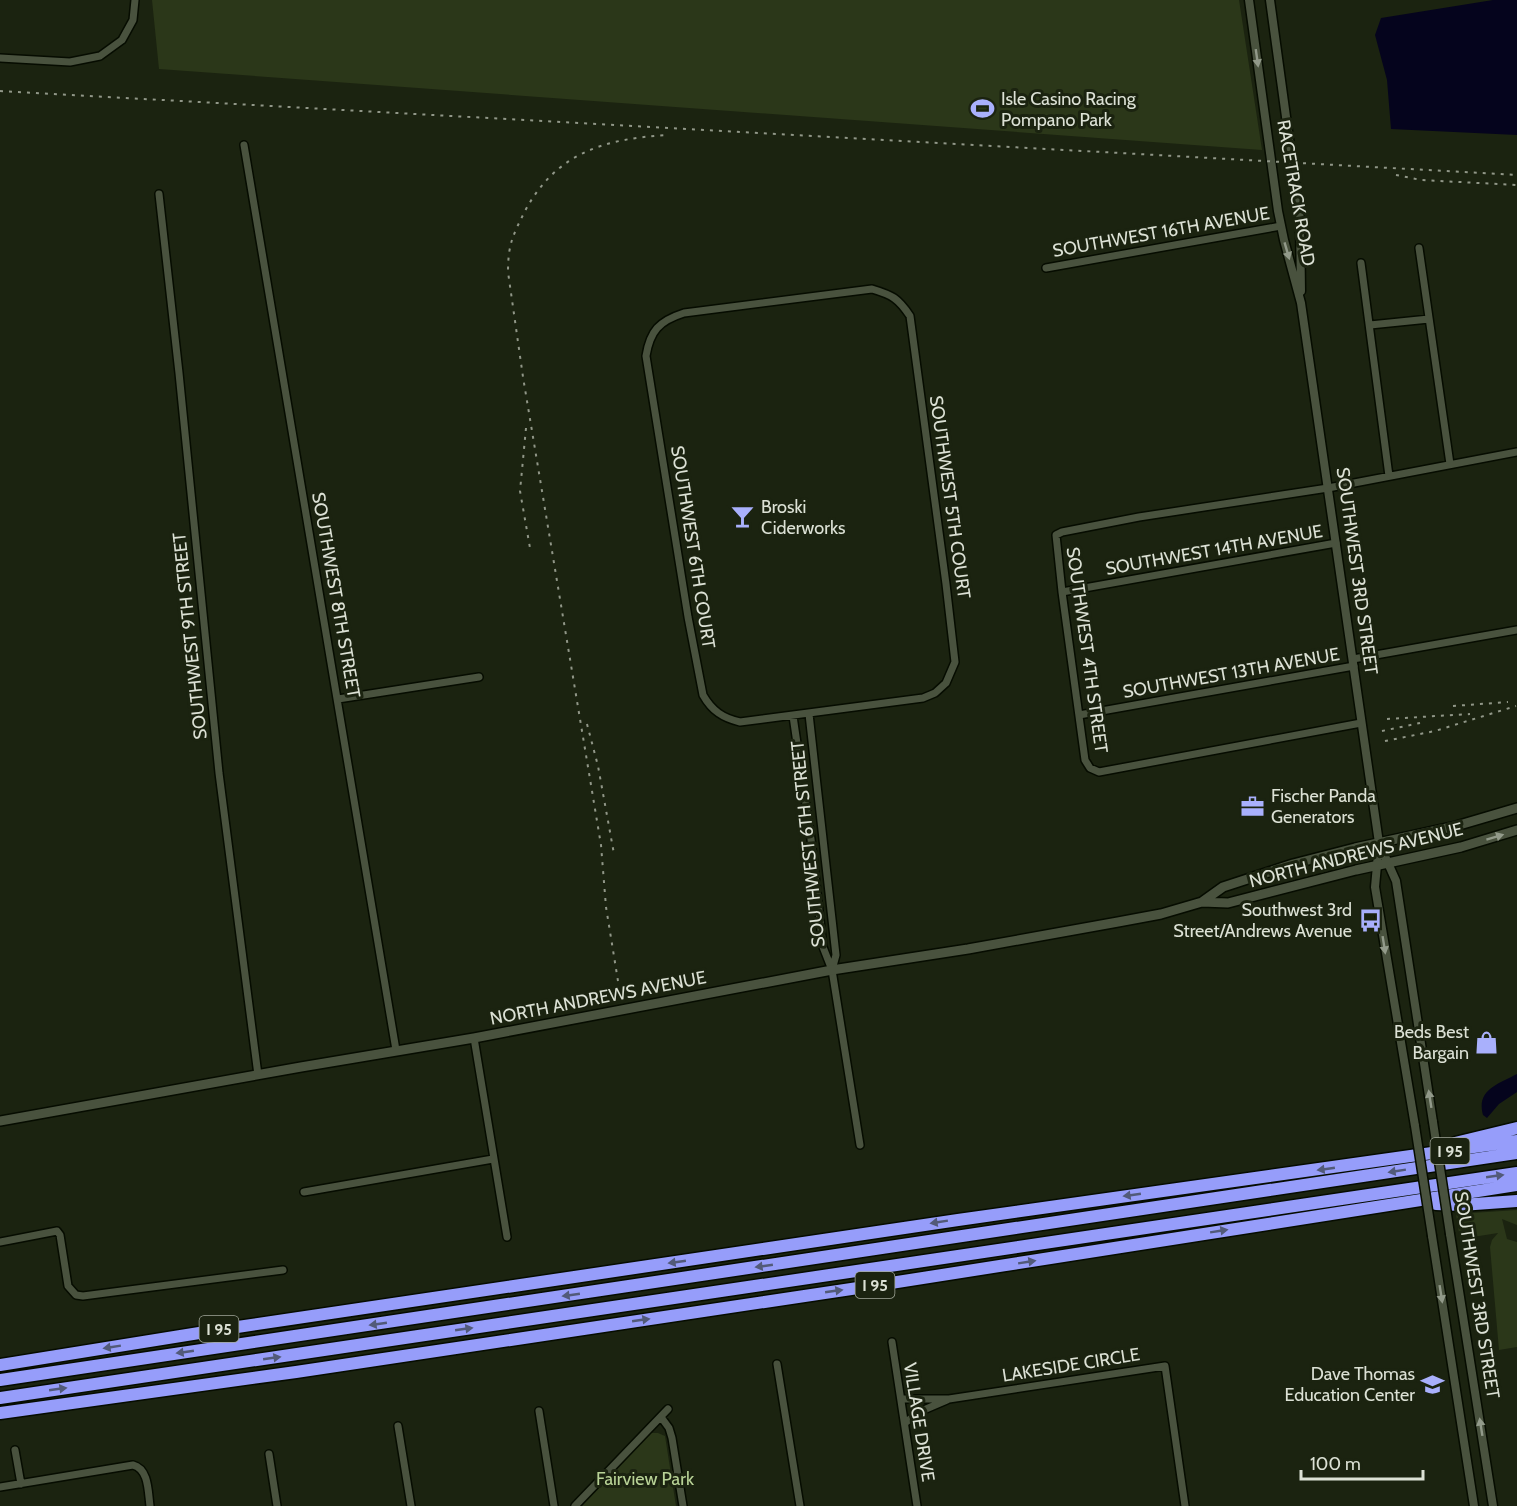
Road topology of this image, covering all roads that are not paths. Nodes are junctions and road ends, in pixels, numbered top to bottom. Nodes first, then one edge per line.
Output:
1 (135, 0) edge
2 (1249, 0) edge
3 (1270, 0) edge
4 (0, 58) edge
5 (244, 146) dead end
6 (159, 194) dead end
7 (1281, 226) junction
8 (1419, 248) dead end
9 (1361, 262) dead end
10 (1046, 268) dead end
11 (889, 294) joint
12 (1302, 303) junction
13 (1429, 319) junction
14 (1370, 325) junction
15 (1517, 452) edge
16 (1450, 464) junction
17 (1389, 476) junction
18 (1328, 488) junction
19 (1336, 543) junction
20 (1062, 592) junction
21 (1517, 630) edge
22 (1353, 663) junction
23 (479, 677) dead end
24 (338, 699) junction
25 (809, 714) junction
26 (1079, 715) junction
27 (793, 716) junction
28 (1361, 723) junction
29 (1517, 808) edge
30 (1517, 830) edge
31 (1379, 843) junction
32 (1388, 863) junction
33 (1377, 866) junction
34 (1202, 902) junction
35 (832, 970) junction
36 (474, 1038) junction
37 (396, 1050) junction
38 (258, 1075) junction
39 (0, 1121) edge
40 (1517, 1128) edge
41 (1517, 1141) edge
42 (860, 1145) dead end
43 (1517, 1154) edge
44 (493, 1159) junction
45 (1383, 1161) junction
46 (1517, 1173) edge
47 (1517, 1185) edge
48 (304, 1192) dead end
49 (1517, 1201) edge
50 (1399, 1203) junction
51 (507, 1237) dead end
52 (0, 1242) edge
53 (863, 1252) junction
54 (735, 1253) junction
55 (283, 1270) dead end
56 (565, 1314) junction
57 (892, 1342) dead end
58 (459, 1347) junction
59 (777, 1364) dead end
60 (0, 1365) edge
61 (0, 1380) edge
62 (0, 1398) edge
63 (901, 1399) junction
64 (949, 1399) junction
65 (668, 1409) dead end
66 (539, 1411) dead end
67 (0, 1413) edge
68 (661, 1417) junction
69 (904, 1423) junction
70 (398, 1426) dead end
71 (15, 1450) dead end
72 (269, 1454) dead end
73 (21, 1484) junction
74 (0, 1487) edge
75 (150, 1506) edge
76 (277, 1506) edge
77 (411, 1506) edge
78 (554, 1506) edge
79 (575, 1506) edge
80 (683, 1506) edge
81 (800, 1506) edge
82 (917, 1506) edge
83 (1185, 1506) edge
84 (1474, 1506) edge
85 (1493, 1506) edge

1 - 4 street
2 -> 7 street, RACETRACK ROAD
3 - 12 street, RACETRACK ROAD
5 - 24 street, SOUTHWEST 8TH STREET
6 - 38 street, SOUTHWEST 9TH STREET
7 - 10 street, SOUTHWEST 16TH AVENUE
7 -> 12 street, RACETRACK ROAD
8 - 13 street
9 - 14 street
11 - 25 street, SOUTHWEST 5TH COURT
11 - 27 street, SOUTHWEST 6TH COURT
12 - 18 street, SOUTHWEST 3RD STREET
13 - 14 street
13 - 16 street
14 - 17 street
15 - 16 street
16 - 17 street
17 - 18 street
18 - 19 street, SOUTHWEST 3RD STREET
18 - 20 street, SOUTHWEST 4TH STREET
19 - 20 street, SOUTHWEST 14TH AVENUE
19 - 22 street, SOUTHWEST 3RD STREET
20 - 26 street, SOUTHWEST 4TH STREET
21 - 22 street, SOUTHWEST 13TH AVENUE
22 - 26 street, SOUTHWEST 13TH AVENUE
22 - 28 street, SOUTHWEST 3RD STREET
23 - 24 street
24 - 37 street, SOUTHWEST 8TH STREET
25 - 27 street
25 - 35 street, SOUTHWEST 6TH STREET
26 - 28 street, SOUTHWEST 4TH STREET
27 - 35 street, SOUTHWEST 6TH STREET
28 - 31 street, SOUTHWEST 3RD STREET
29 - 31 main road, NORTH ANDREWS AVENUE
32 -> 30 main road, NORTH ANDREWS AVENUE
31 - 32 street, SOUTHWEST 3RD STREET
31 - 33 street, SOUTHWEST 3RD STREET
31 - 34 main road, NORTH ANDREWS AVENUE
32 - 33 main road, NORTH ANDREWS AVENUE
85 -> 32 street, SOUTHWEST 3RD STREET, bridge
33 - 34 main road, NORTH ANDREWS AVENUE
33 -> 84 street, SOUTHWEST 3RD STREET, bridge
34 - 35 main road, NORTH ANDREWS AVENUE
35 - 36 main road, NORTH ANDREWS AVENUE
35 - 42 street, SOUTHWEST 6TH STREET
36 - 37 main road, NORTH ANDREWS AVENUE
36 - 44 street
37 - 38 main road, NORTH ANDREWS AVENUE
38 - 39 main road, NORTH ANDREWS AVENUE
40 - 45 highway
41 - 45 highway, I 95
43 -> 53 highway
44 - 48 street
44 - 51 street
45 -> 54 highway, I 95
56 -> 46 highway
47 - 50 highway, I 95
49 - 50 highway
58 -> 50 highway, I 95
52 - 55 street
53 - 54 highway
53 -> 61 highway
54 -> 60 highway, I 95
56 - 58 highway
62 -> 56 highway
57 - 63 street, VILLAGE DRIVE
58 - 67 highway, I 95
59 - 81 street
63 - 64 street, LAKESIDE CIRCLE
63 - 69 street, VILLAGE DRIVE
64 - 69 street, LAKESIDE CIRCLE
64 - 83 street, LAKESIDE CIRCLE
65 - 68 street
66 - 78 street
68 - 79 street
68 - 80 street
69 - 82 street, VILLAGE DRIVE
70 - 77 street
71 - 73 street
72 - 76 street
73 - 74 street
73 - 75 street

